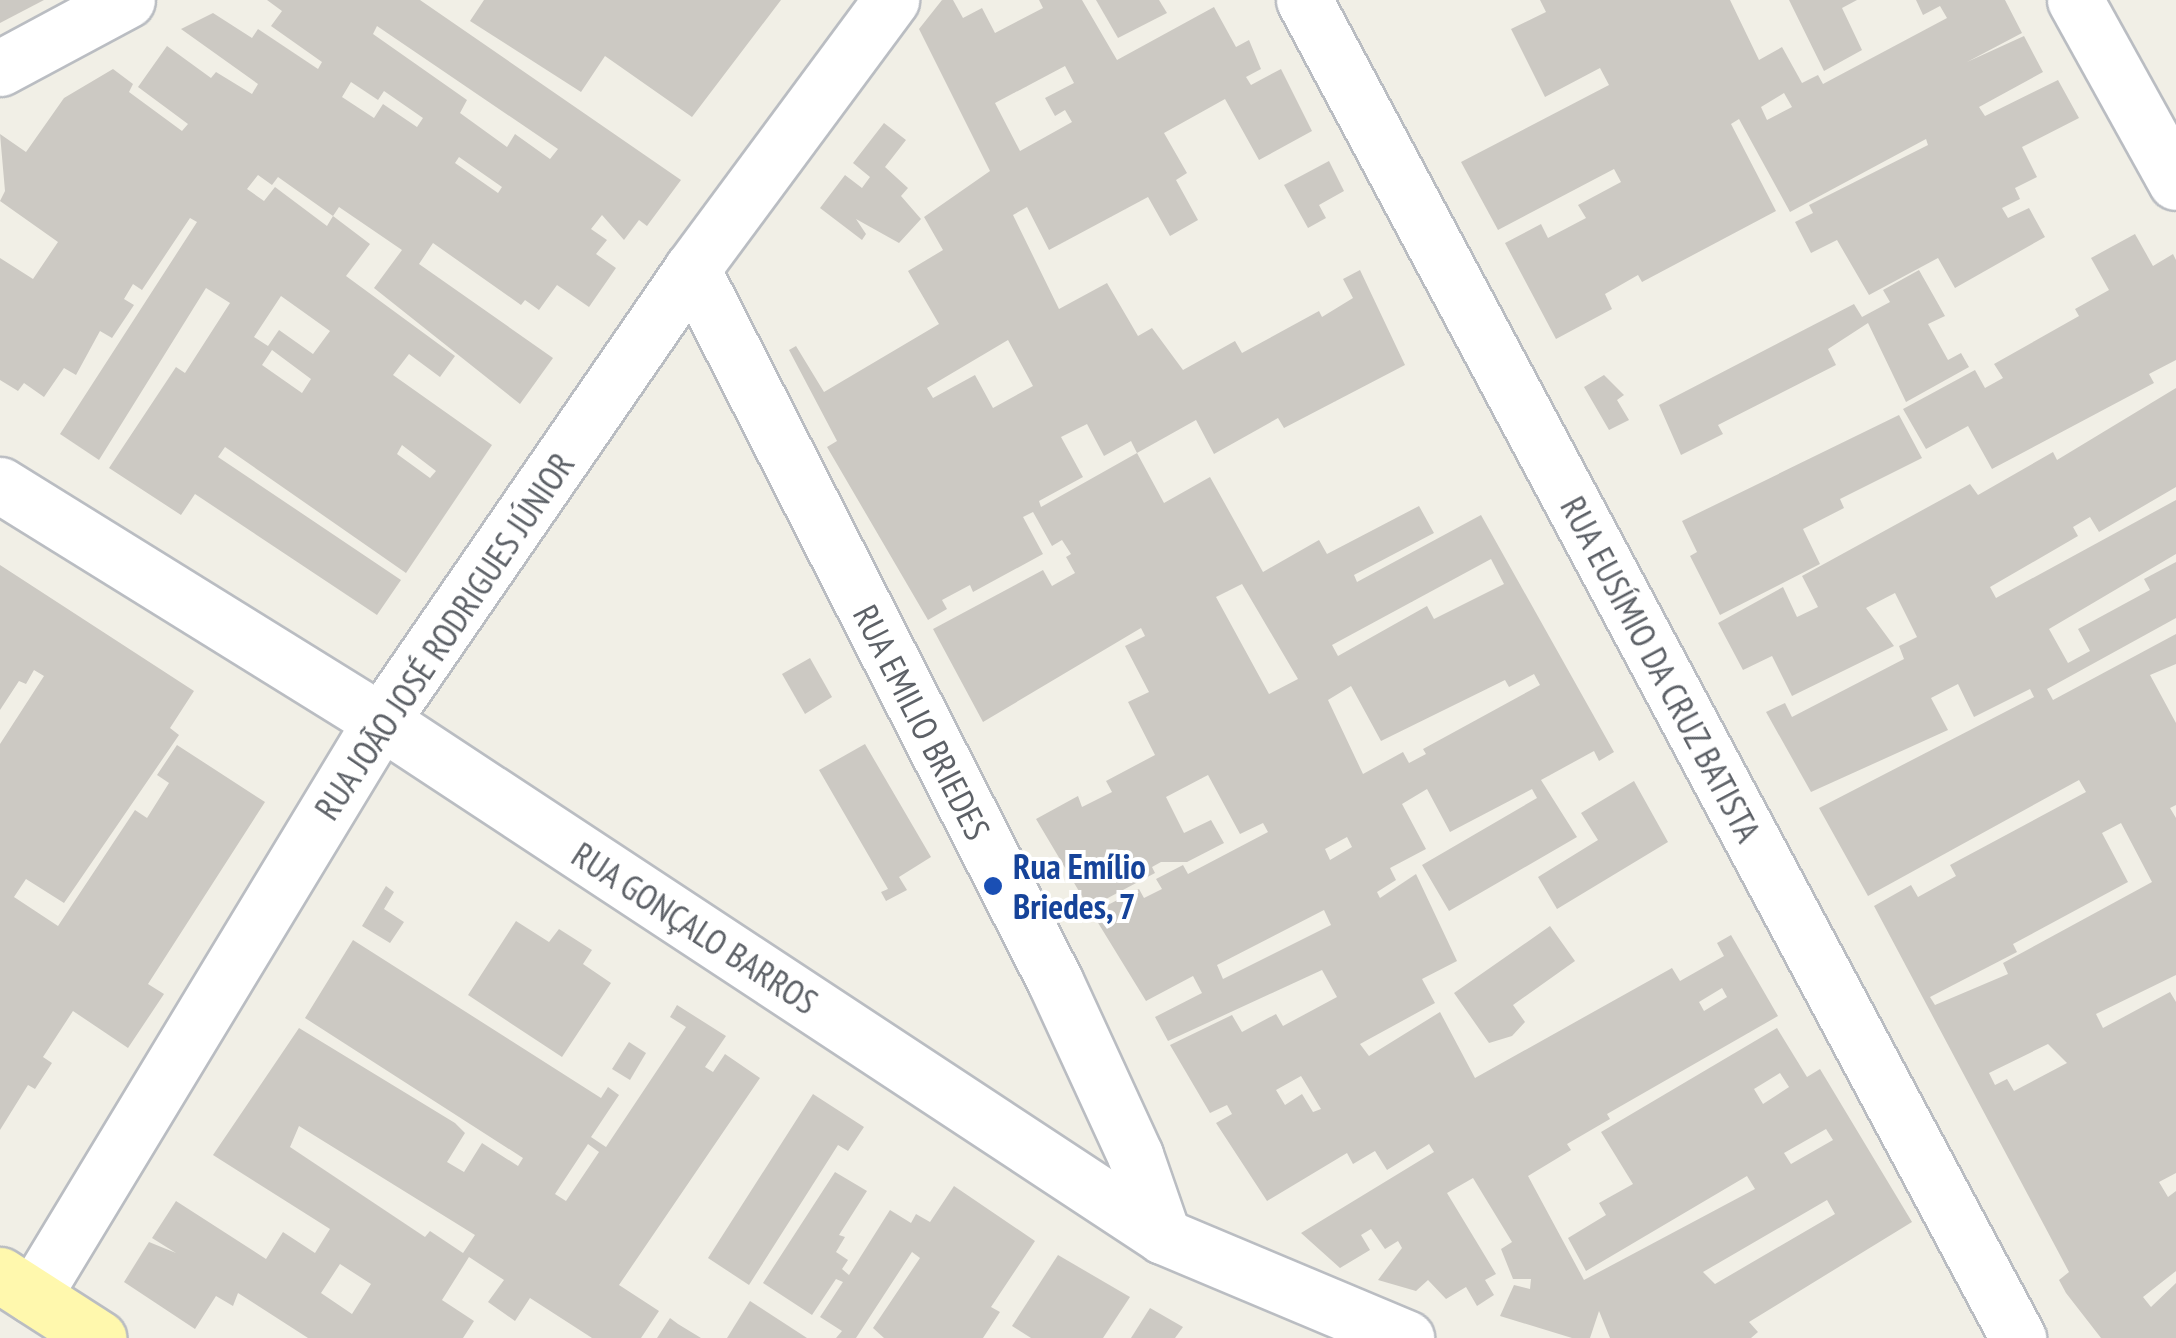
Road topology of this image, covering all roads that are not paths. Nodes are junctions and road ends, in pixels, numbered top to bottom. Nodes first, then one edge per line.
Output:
1 (127, 0) edge
2 (890, 0) edge
3 (1304, 0) edge
4 (2075, 0) edge
5 (0, 68) edge
6 (2176, 182) edge
7 (692, 270) junction
8 (0, 484) edge
9 (381, 721) junction
10 (1163, 1236) junction
11 (16, 1285) edge
12 (98, 1338) edge
13 (1406, 1338) edge
14 (2018, 1338) edge

1 - 5 street
2 - 7 street, RUA JOÃO JOSÉ RODRIGUES JÚNIOR
3 - 14 street, RUA EUSÍMIO DA CRUZ BATISTA
4 - 6 street
7 - 9 street, RUA JOÃO JOSÉ RODRIGUES JÚNIOR
7 - 10 street, RUA EMILIO BRIEDES
8 - 9 street, RUA GONÇALO BARROS
9 - 10 street, RUA GONÇALO BARROS
9 - 11 street, RUA JOÃO JOSÉ RODRIGUES JÚNIOR
10 - 13 street, RUA GONÇALO BARROS
11 - 12 main road

